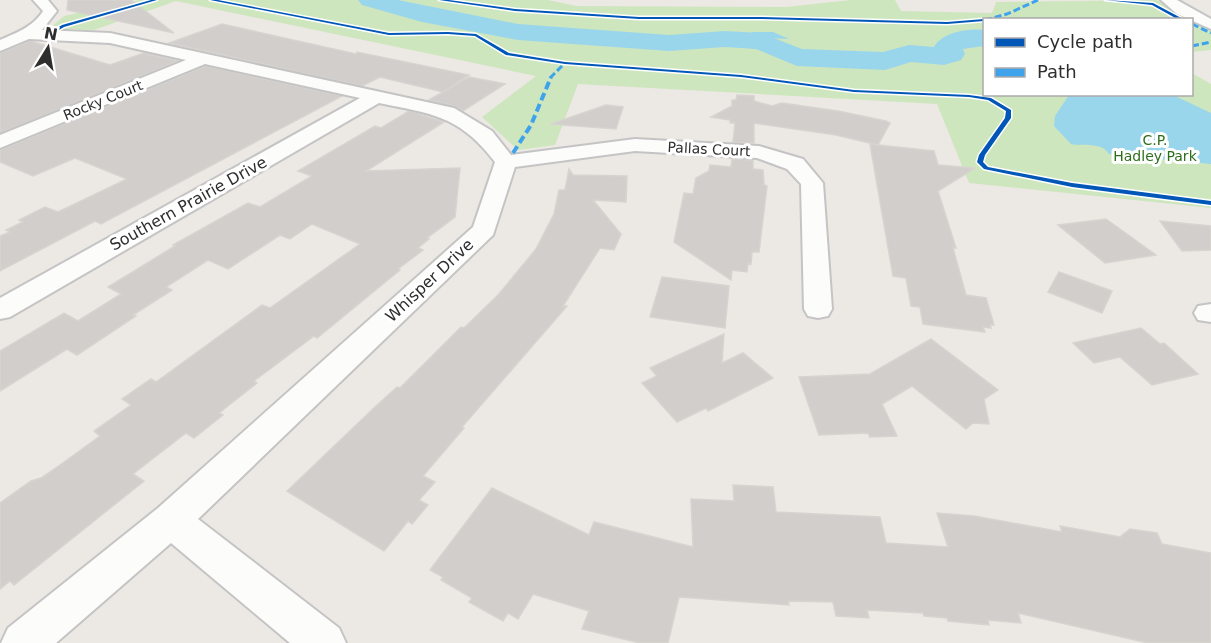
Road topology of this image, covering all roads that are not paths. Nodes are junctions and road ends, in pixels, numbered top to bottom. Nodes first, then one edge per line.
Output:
1 (40, 0) edge
2 (1168, 0) edge
3 (1211, 25) edge
4 (26, 34) junction
5 (0, 45) edge
6 (206, 57) junction
7 (376, 97) junction
8 (0, 142) edge
9 (506, 162) junction
10 (818, 309) dead end
11 (0, 310) edge
12 (171, 520) junction
13 (23, 643) edge
14 (324, 643) edge

1 - 4 street
2 - 3 street
4 - 5 street
4 - 6 street
6 - 7 street
6 - 8 street, Rocky Court
7 - 9 street
7 - 11 street, Southern Prairie Drive
9 - 10 street, Pallas Court
9 - 12 street, Whisper Drive
12 - 13 street, Whisper Drive
12 - 14 street

